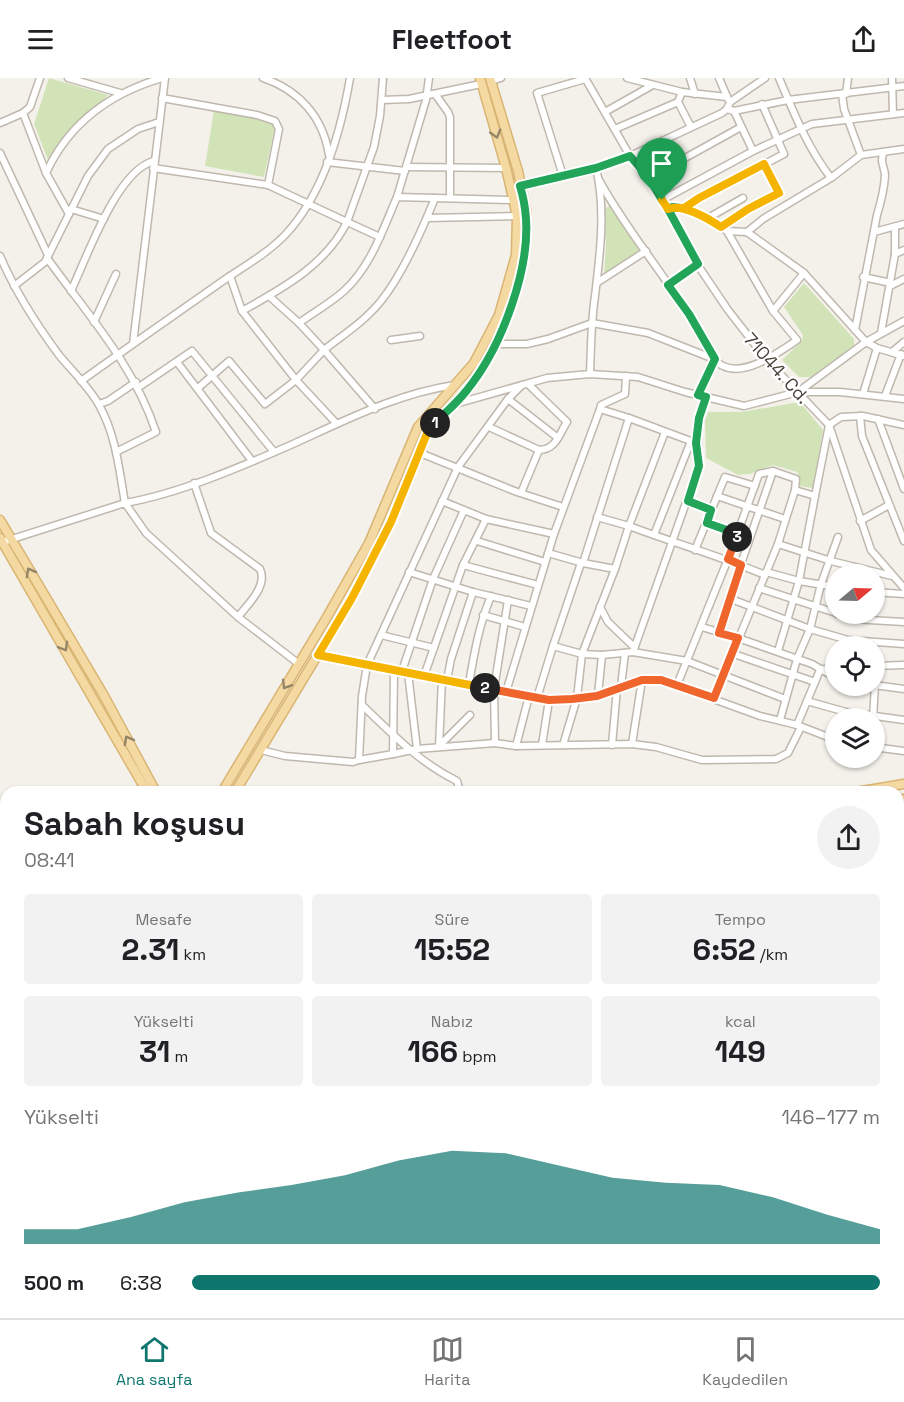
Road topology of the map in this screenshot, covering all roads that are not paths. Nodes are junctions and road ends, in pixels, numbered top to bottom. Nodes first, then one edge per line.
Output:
1 (40, 78) edge
2 (68, 78) edge
3 (164, 78) edge
4 (263, 78) edge
5 (350, 78) edge
6 (383, 78) edge
7 (429, 78) edge
8 (501, 78) edge
9 (585, 78) edge
10 (627, 78) edge
11 (662, 78) edge
12 (690, 78) edge
13 (720, 78) edge
14 (749, 78) edge
15 (765, 78) edge
16 (778, 78) edge
17 (848, 78) edge
18 (892, 78) edge
19 (491, 80) edge
20 (481, 81) edge
21 (651, 85) junction
22 (753, 85) junction
23 (892, 86) junction
24 (904, 86) edge
25 (664, 88) junction
26 (682, 92) junction
27 (120, 93) junction
28 (435, 94) junction
29 (695, 94) junction
30 (844, 94) junction
31 (427, 95) junction
32 (162, 98) junction
33 (382, 100) junction
34 (788, 100) junction
35 (678, 102) junction
36 (762, 104) junction
37 (730, 105) junction
38 (605, 112) junction
39 (23, 113) junction
40 (904, 113) edge
41 (893, 114) junction
42 (849, 120) junction
43 (159, 122) junction
44 (0, 123) edge
45 (741, 127) junction
46 (691, 128) junction
47 (615, 129) junction
48 (800, 130) junction
49 (777, 139) junction
50 (904, 149) edge
51 (753, 151) junction
52 (884, 152) junction
53 (0, 153) edge
54 (861, 155) junction
55 (630, 156) junction
56 (328, 159) junction
57 (154, 160) junction
58 (764, 164) junction
59 (450, 167) junction
60 (153, 168) junction
61 (366, 168) junction
62 (506, 168) junction
63 (596, 168) junction
64 (405, 169) junction
65 (46, 173) junction
66 (563, 176) junction
67 (649, 178) junction
68 (831, 178) junction
69 (599, 180) junction
70 (268, 185) junction
71 (520, 186) junction
72 (397, 197) junction
73 (435, 198) junction
74 (450, 198) junction
75 (744, 198) dead end
76 (514, 200) junction
77 (662, 200) junction
78 (308, 204) junction
79 (684, 208) junction
80 (668, 209) junction
81 (70, 211) junction
82 (517, 216) junction
83 (427, 218) junction
84 (104, 219) junction
85 (708, 219) junction
86 (347, 222) junction
87 (904, 224) edge
88 (895, 228) junction
89 (724, 229) junction
90 (747, 232) junction
91 (874, 232) junction
92 (380, 237) junction
93 (904, 250) edge
94 (646, 251) junction
95 (895, 254) junction
96 (0, 256) edge
97 (48, 257) junction
98 (698, 264) junction
99 (2, 265) edge
100 (804, 273) junction
101 (116, 274) dead end
102 (230, 276) junction
103 (863, 278) junction
104 (904, 279) edge
105 (598, 282) junction
106 (890, 284) junction
107 (668, 285) junction
108 (14, 286) junction
109 (71, 291) junction
110 (269, 296) junction
111 (242, 311) junction
112 (773, 311) junction
113 (904, 321) edge
114 (94, 322) junction
115 (299, 323) junction
116 (592, 323) junction
117 (855, 330) junction
118 (881, 333) junction
119 (420, 336) dead end
120 (391, 340) dead end
121 (866, 342) junction
122 (904, 342) edge
123 (133, 344) junction
124 (495, 344) junction
125 (877, 348) junction
126 (324, 350) junction
127 (892, 352) junction
128 (119, 354) junction
129 (902, 355) edge
130 (715, 359) junction
131 (767, 360) junction
132 (177, 362) junction
133 (590, 374) junction
134 (212, 376) junction
135 (626, 376) junction
136 (296, 380) junction
137 (81, 381) junction
138 (137, 384) junction
139 (456, 385) junction
140 (525, 385) junction
141 (198, 388) junction
142 (798, 392) junction
143 (863, 394) junction
144 (698, 395) junction
145 (885, 396) junction
146 (706, 397) junction
147 (508, 399) junction
148 (904, 399) edge
149 (99, 404) junction
150 (454, 404) junction
151 (375, 409) junction
152 (600, 409) junction
153 (860, 416) junction
154 (629, 418) junction
155 (878, 419) junction
156 (336, 423) junction
157 (829, 425) junction
158 (904, 425) edge
159 (489, 427) junction
160 (665, 432) junction
161 (558, 438) junction
162 (694, 442) junction
163 (539, 450) junction
164 (116, 452) junction
165 (274, 452) junction
166 (420, 453) junction
167 (252, 461) junction
168 (458, 467) junction
169 (773, 471) junction
170 (194, 483) junction
171 (755, 486) junction
172 (904, 489) edge
173 (795, 490) junction
174 (520, 493) junction
175 (717, 496) junction
176 (815, 496) junction
177 (442, 501) junction
178 (688, 501) junction
179 (125, 503) junction
180 (889, 505) junction
181 (747, 506) junction
182 (563, 507) junction
183 (464, 510) junction
184 (711, 510) junction
185 (759, 511) junction
186 (597, 517) junction
187 (486, 519) junction
188 (785, 519) junction
189 (0, 520) edge
190 (860, 521) junction
191 (707, 523) junction
192 (629, 526) junction
193 (554, 534) junction
194 (738, 534) junction
195 (654, 536) junction
196 (838, 537) dead end
197 (3, 540) edge
198 (477, 541) junction
199 (904, 541) edge
200 (672, 542) junction
201 (778, 544) junction
202 (695, 550) junction
203 (805, 552) junction
204 (548, 553) junction
205 (728, 559) junction
206 (831, 561) junction
207 (545, 562) junction
208 (582, 563) junction
209 (741, 564) junction
210 (463, 565) junction
211 (615, 569) junction
212 (409, 572) junction
213 (765, 573) junction
214 (893, 576) junction
215 (433, 579) junction
216 (799, 581) junction
217 (822, 584) junction
218 (455, 585) junction
219 (538, 585) junction
220 (825, 585) edge
221 (759, 588) junction
222 (904, 588) edge
223 (473, 592) junction
224 (885, 593) edge
225 (904, 594) edge
226 (491, 596) junction
227 (793, 598) junction
228 (731, 599) junction
229 (508, 600) junction
230 (816, 605) junction
231 (531, 606) junction
232 (600, 607) junction
233 (753, 607) junction
234 (825, 609) edge
235 (483, 615) junction
236 (238, 617) junction
237 (504, 621) junction
238 (787, 621) junction
239 (885, 621) edge
240 (904, 622) edge
241 (525, 627) junction
242 (702, 627) junction
243 (810, 629) junction
244 (719, 633) junction
245 (381, 635) junction
246 (738, 638) junction
247 (412, 644) junction
248 (904, 644) edge
249 (553, 646) junction
250 (434, 648) junction
251 (631, 651) junction
252 (777, 651) junction
253 (731, 653) junction
254 (582, 654) junction
255 (318, 655) junction
256 (602, 655) junction
257 (797, 659) junction
258 (687, 661) junction
259 (299, 664) junction
260 (367, 665) junction
261 (904, 665) edge
262 (885, 666) edge
263 (825, 669) edge
264 (394, 670) junction
265 (820, 670) junction
266 (405, 672) junction
267 (825, 672) edge
268 (723, 674) junction
269 (793, 674) junction
270 (424, 676) junction
271 (445, 680) junction
272 (642, 680) junction
273 (815, 682) junction
274 (469, 684) junction
275 (677, 685) junction
276 (885, 686) edge
277 (619, 687) junction
278 (494, 689) junction
279 (904, 689) edge
280 (506, 692) junction
281 (598, 695) junction
282 (529, 696) junction
283 (537, 698) junction
284 (577, 698) junction
285 (714, 698) junction
286 (785, 699) junction
287 (549, 700) junction
288 (807, 701) junction
289 (362, 705) junction
290 (826, 708) edge
291 (470, 715) dead end
292 (885, 719) edge
293 (780, 720) junction
294 (904, 720) edge
295 (799, 726) junction
296 (393, 735) junction
297 (825, 736) edge
298 (495, 743) junction
299 (632, 744) junction
300 (542, 745) junction
301 (563, 745) junction
302 (612, 745) junction
303 (516, 746) junction
304 (439, 747) junction
305 (885, 749) edge
306 (261, 750) junction
307 (414, 750) junction
308 (904, 751) edge
309 (393, 754) junction
310 (359, 760) junction
311 (144, 786) edge
312 (153, 786) edge
313 (226, 786) edge
314 (239, 786) edge
315 (458, 786) edge

1 - 39 street
2 - 27 street
3 - 27 street
3 - 32 street
4 - 56 street
5 - 56 street
6 - 33 street
7 - 31 street
8 - 19 street
9 - 38 street, 71044. Cd.
9 - 66 street
10 - 21 street
11 - 25 street
12 - 29 street
13 - 37 street
14 - 22 street
15 - 22 street
16 - 34 street
17 - 30 street
18 - 23 street
19 - 71 main road
20 - 28 street
20 -> 62 main road
21 - 25 street
21 - 38 street
22 - 37 street
23 - 24 street
23 - 30 street
23 - 41 street
25 - 26 street
26 - 29 street
26 - 35 street
27 - 65 street
28 - 31 street
28 - 59 street
29 - 37 street
30 - 34 street
30 - 42 street
31 - 33 street
31 - 64 street
32 - 43 street
32 - 70 street
33 - 61 street
34 - 36 street
34 - 48 street
35 - 46 street
35 - 47 street
36 - 37 street
36 - 49 street
37 - 45 street
37 - 46 street
38 - 47 street, 71044. Cd.
39 - 44 street
39 - 65 street
40 - 41 street
41 - 42 street
42 - 48 street
42 - 54 street
43 - 57 street
43 - 81 street
45 - 51 street
45 - 67 street
46 - 55 street
47 - 55 street, 71044. Cd.
48 - 49 street
48 - 68 street
49 - 51 street
49 - 58 street
50 - 52 street
51 - 77 street
52 - 54 street
52 - 91 street
53 - 97 street
54 - 68 street
55 - 63 street
55 - 67 street, 71044. Cd.
56 - 61 street
56 - 78 street
57 - 60 street
57 - 84 street
58 - 79 street
58 - 89 street
59 - 62 street
59 - 64 street
59 - 74 street
60 - 70 street
60 - 123 street
61 - 64 street
61 - 86 street
62 - 76 main road
63 - 66 street
63 - 69 street
64 - 72 street
65 - 81 street
66 - 71 street
67 - 77 street, 71044. Cd.
68 - 90 street
69 - 94 street
69 - 105 street
70 - 78 street
71 - 124 main road
72 - 73 street
72 - 92 street
73 - 74 street
73 - 83 street
74 - 76 street
75 - 85 street
76 - 82 main road
77 - 80 street, 71044. Cd.
78 - 86 street
78 - 102 street
79 - 80 street
79 - 85 street
80 - 98 street, 71044. Cd.
81 - 84 street
81 - 97 street
82 - 83 street
82 - 139 main road
83 - 126 street
84 - 109 street
85 - 89 street
86 - 92 street
86 - 110 street
87 - 88 street
88 - 91 street
88 - 95 street
89 - 90 street
89 - 112 street
90 - 100 street
91 - 103 street
92 - 115 street
93 - 95 street
94 - 105 street
94 - 107 street
95 - 106 street
96 - 99 street
97 - 108 street
97 - 109 street
98 - 107 street
98 - 131 street, 71044. Cd.
99 - 108 street
100 - 112 street
100 - 117 street
101 - 114 street
102 - 111 street
102 - 123 street
103 - 106 street
103 - 117 street
104 - 106 street
105 - 116 street
106 - 118 street
107 - 130 street
108 - 137 street
109 - 114 street
110 - 111 street
110 - 115 street
111 - 136 street
112 - 131 street
113 - 118 street
114 - 128 street
115 - 126 street
116 - 124 street
116 - 130 street
116 - 133 street
117 - 121 street
118 - 121 street
119 - 120 street
121 - 125 street
121 - 142 street
122 - 127 street
123 - 128 street
124 - 150 main road
125 - 127 street
125 - 143 street
126 - 136 street
126 - 151 street
127 - 129 street
128 - 137 street
128 - 138 street
129 - 145 street
130 - 131 street
130 - 144 street
131 - 142 street, 71044. Cd.
132 - 134 street
132 - 138 street
132 - 141 street
133 - 135 street
133 - 140 street
134 - 136 street
134 - 141 street
134 - 165 street
135 - 144 street
135 - 152 street
136 - 156 street
137 - 149 street
138 - 149 street
138 - 164 street
139 - 151 street
139 - 259 main road
140 - 147 street
140 - 150 street
140 - 161 street
141 - 167 street
142 - 143 street
142 - 146 street
142 - 157 street, 71044. Cd.
143 - 145 street
144 - 146 street
145 - 148 street
146 - 162 street
147 - 159 street
147 - 161 street
149 - 164 street
150 - 166 main road
151 - 156 street
152 - 154 street
152 - 182 street
153 - 155 street
153 - 157 street
153 - 180 street
154 - 160 street
154 - 186 street
155 - 158 street
155 - 172 street
156 - 165 street
157 - 176 street
157 - 190 street, 71044. Cd.
159 - 163 street
159 - 168 street
160 - 162 street
160 - 192 street
161 - 163 street
162 - 178 street
162 - 195 street
163 - 174 street
164 - 179 street
165 - 167 street
166 - 168 street
166 - 255 main road
167 - 170 street
168 - 174 street
168 - 177 street
169 - 171 street
169 - 173 street
169 - 185 street
170 - 179 street
170 - 236 street
171 - 175 street
171 - 181 street
173 - 176 street
173 - 188 street
174 - 182 street
175 - 181 street
175 - 184 street
176 - 203 street
177 - 183 street
177 - 212 street
178 - 184 street
178 - 200 street
179 - 197 street
179 - 236 street
180 - 190 street
180 - 199 street
181 - 185 street
181 - 194 street
182 - 193 street
183 - 187 street
183 - 215 street
184 - 191 street
185 - 188 street
185 - 209 street
186 - 192 street
186 - 208 street
187 - 193 street
187 - 198 street
188 - 201 street
189 - 197 main road
190 - 214 street, 71044. Cd.
191 - 194 street
191 - 202 street
192 - 195 street
192 - 211 street
193 - 204 street
194 - 205 street
195 - 200 street
196 - 206 street
197 -> 311 main road
312 -> 197 main road
198 - 207 street
198 - 210 street
200 - 202 street
200 - 251 street
201 - 203 street
201 - 213 street
202 - 205 street
203 - 206 street
203 - 216 street
204 - 207 street
204 - 208 street
205 - 209 street
205 - 242 street
206 - 214 street
206 - 217 street
207 - 219 street
208 - 211 street
208 - 249 street
209 - 213 street
209 - 228 street
210 - 218 street
210 - 219 street
211 - 232 street
212 - 215 street
212 - 245 street
213 - 216 street
213 - 221 street
214 - 222 street, 71044. Cd.
215 - 218 street
215 - 247 street
216 - 217 street
216 - 227 street
217 - 220 street
217 - 230 street
218 - 223 street
218 - 250 street
219 - 231 street
221 - 227 street
221 - 233 street
223 - 226 street
223 - 271 street
224 - 225 street
226 - 229 street
226 - 235 street
227 - 230 street
227 - 238 street
228 - 233 street
228 - 244 street
229 - 231 street
229 - 237 street
230 - 234 street
230 - 243 street
231 - 241 street
232 - 251 street
232 - 254 street
233 - 238 street
233 - 246 street
235 - 237 street
235 - 274 street
236 - 259 street
237 - 241 street
237 - 278 street
238 - 243 street
238 - 252 street
239 - 240 street
241 - 280 street
242 - 244 street
242 - 258 street
243 - 248 street
243 - 257 street
244 - 246 street
245 - 247 street
245 - 260 street
246 - 252 street
246 - 253 street
247 - 250 street
247 - 266 street
249 - 254 street
249 - 283 street
250 - 270 street
251 - 256 street
251 - 258 street
251 - 277 street
252 - 257 street
253 - 268 street
253 - 269 street
254 - 256 street
254 - 284 street
255 - 260 street
255 - 306 main road
256 - 281 street
257 - 265 street
257 - 269 street
258 - 268 street
258 - 275 street
259 -> 313 main road
260 - 264 street
260 - 289 street
261 - 262 street
263 - 265 street
264 - 266 street
264 - 296 street
265 - 267 street
265 - 273 street
266 - 270 street
266 - 307 street
268 - 285 street
268 - 286 street
269 - 273 street
269 - 286 street
270 - 271 street
271 - 274 street
271 - 304 street
272 - 275 street
272 - 277 street
272 - 299 street
273 - 288 street
274 - 278 street
275 - 285 street
276 - 279 street
277 - 281 street
277 - 302 street
278 - 280 street
278 - 298 street
280 - 282 street
281 - 284 street
282 - 283 street
282 - 303 street
283 - 287 street
284 - 287 street
284 - 301 street
285 - 293 street
286 - 293 street
287 - 300 street
288 - 290 street
288 - 295 street
289 - 296 street
289 - 310 street
291 - 304 street
292 - 294 street
293 - 295 street
295 - 297 street
295 - 299 street
296 - 307 street
296 - 309 street
298 - 303 street
298 - 304 street
299 - 302 street
300 - 301 street
300 - 303 street
301 - 302 street
304 - 307 street
305 - 308 street
306 - 310 street
306 - 314 main road
307 - 309 street
307 - 315 street
309 - 310 street

